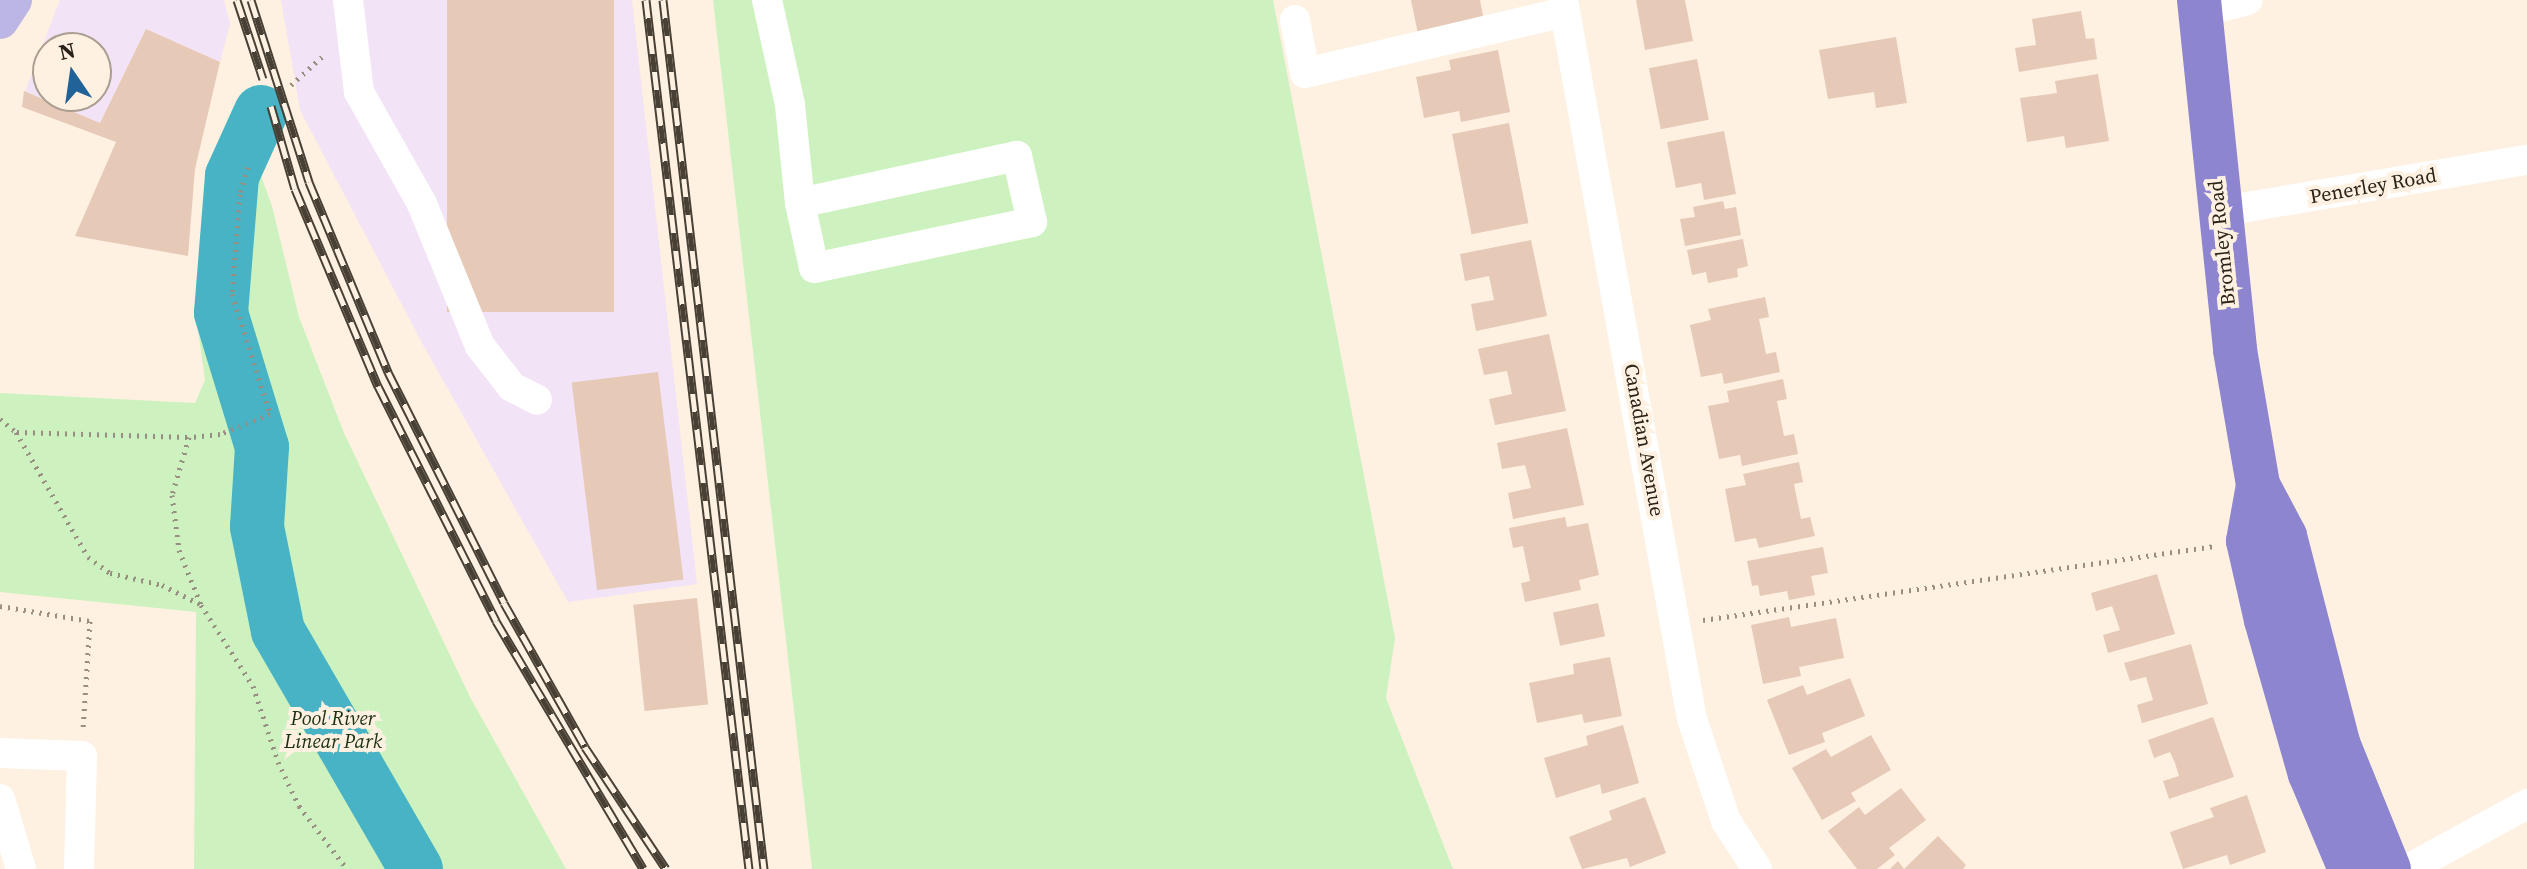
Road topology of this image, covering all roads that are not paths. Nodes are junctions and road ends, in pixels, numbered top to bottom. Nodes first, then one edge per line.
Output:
1 (348, 0) edge
2 (767, 0) edge
3 (2248, 0) edge
4 (1564, 6) edge
5 (2199, 6) edge
6 (1295, 20) dead end
7 (2527, 162) edge
8 (800, 203) junction
9 (2218, 212) junction
10 (537, 400) dead end
11 (2258, 485) junction
12 (0, 753) edge
13 (0, 799) edge
14 (2527, 804) edge
15 (21, 869) edge
16 (79, 869) edge
17 (1757, 869) edge
18 (2350, 869) edge
19 (2389, 869) edge
20 (2408, 869) edge

1 - 10 street
2 - 8 street
3 - 5 street
4 - 6 street
4 - 17 street, Canadian Avenue
5 - 9 highway, Bromley Road
7 - 9 street, Penerley Road
8 - 8 street
9 - 11 highway, Bromley Road
11 - 18 highway, Bromley Road
11 - 19 highway, Bromley Road
12 - 16 street
13 - 15 street
14 - 20 street

